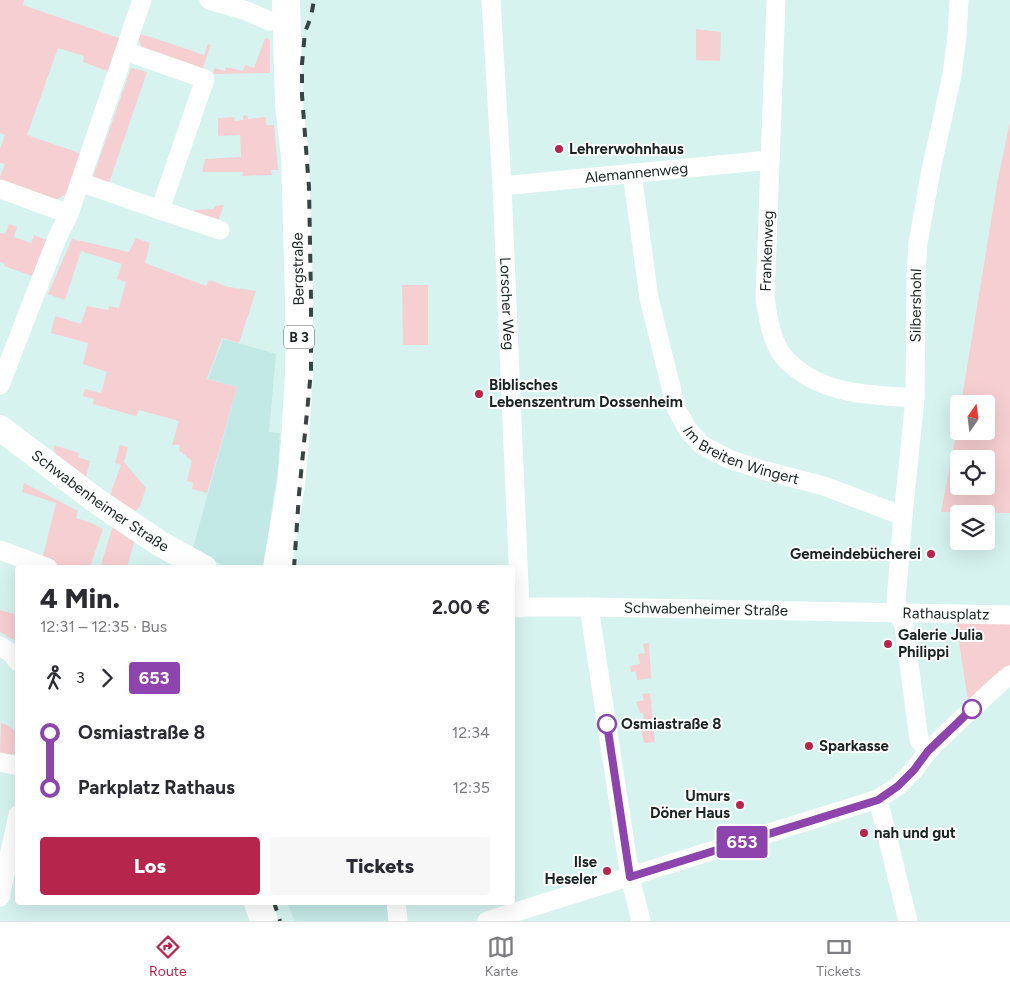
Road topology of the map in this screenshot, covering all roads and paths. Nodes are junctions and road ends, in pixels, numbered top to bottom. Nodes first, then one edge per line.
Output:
1 (142, 0) edge
2 (209, 0) edge
3 (491, 0) edge
4 (776, 0) edge
5 (959, 0) edge
6 (286, 9) edge
7 (125, 51) junction
8 (770, 160) junction
9 (632, 173) junction
10 (80, 182) junction
11 (502, 186) junction
12 (0, 189) edge
13 (160, 210) junction
14 (69, 214) junction
15 (220, 230) dead end
16 (0, 386) edge
17 (916, 398) junction
18 (0, 428) edge
19 (903, 516) junction
20 (0, 550) edge
21 (40, 565) edge
22 (198, 565) edge
23 (278, 565) edge
24 (515, 565) edge
25 (515, 578) edge
26 (589, 607) junction
27 (516, 608) edge
28 (898, 613) junction
29 (1010, 615) edge
30 (0, 646) edge
31 (15, 659) edge
32 (1010, 675) edge
33 (928, 751) junction
34 (0, 762) edge
35 (15, 765) edge
36 (878, 800) junction
37 (15, 830) edge
38 (630, 877) junction
39 (0, 897) edge
40 (259, 905) edge
41 (396, 905) edge
42 (264, 921) edge
43 (398, 921) edge
44 (487, 921) edge
45 (641, 921) edge
46 (908, 921) edge

1 - 7 street
2 - 6 street
3 - 11 street, Lorscher Weg
4 - 8 street, Frankenweg
5 - 17 street, Silbershohl
6 - 23 main road, Bergstraße / B 3
7 - 10 street
7 - 13 street
8 - 9 street, Alemannenweg
8 - 17 street, Frankenweg
9 - 11 street, Alemannenweg
9 - 19 street, Im Breiten Wingert
10 - 13 street
10 - 14 street
11 - 24 street, Lorscher Weg
12 - 14 street
13 - 15 street
14 - 16 street
17 - 19 street, Silbershohl
18 - 22 street, Schwabenheimer Straße
19 - 28 street, Silbershohl
20 - 21 street
25 - 27 street, Lorscher Weg
26 - 27 street, Schwabenheimer Straße
26 - 28 street, Schwabenheimer Straße
26 - 38 street
28 - 29 street, Rathausplatz
28 - 33 street, Rathausplatz
30 - 31 street
32 - 33 street
33 - 36 street
34 - 35 street
36 - 38 street
36 - 46 street
37 - 39 street
38 - 44 street
38 - 45 street
40 - 42 main road
41 - 43 street

